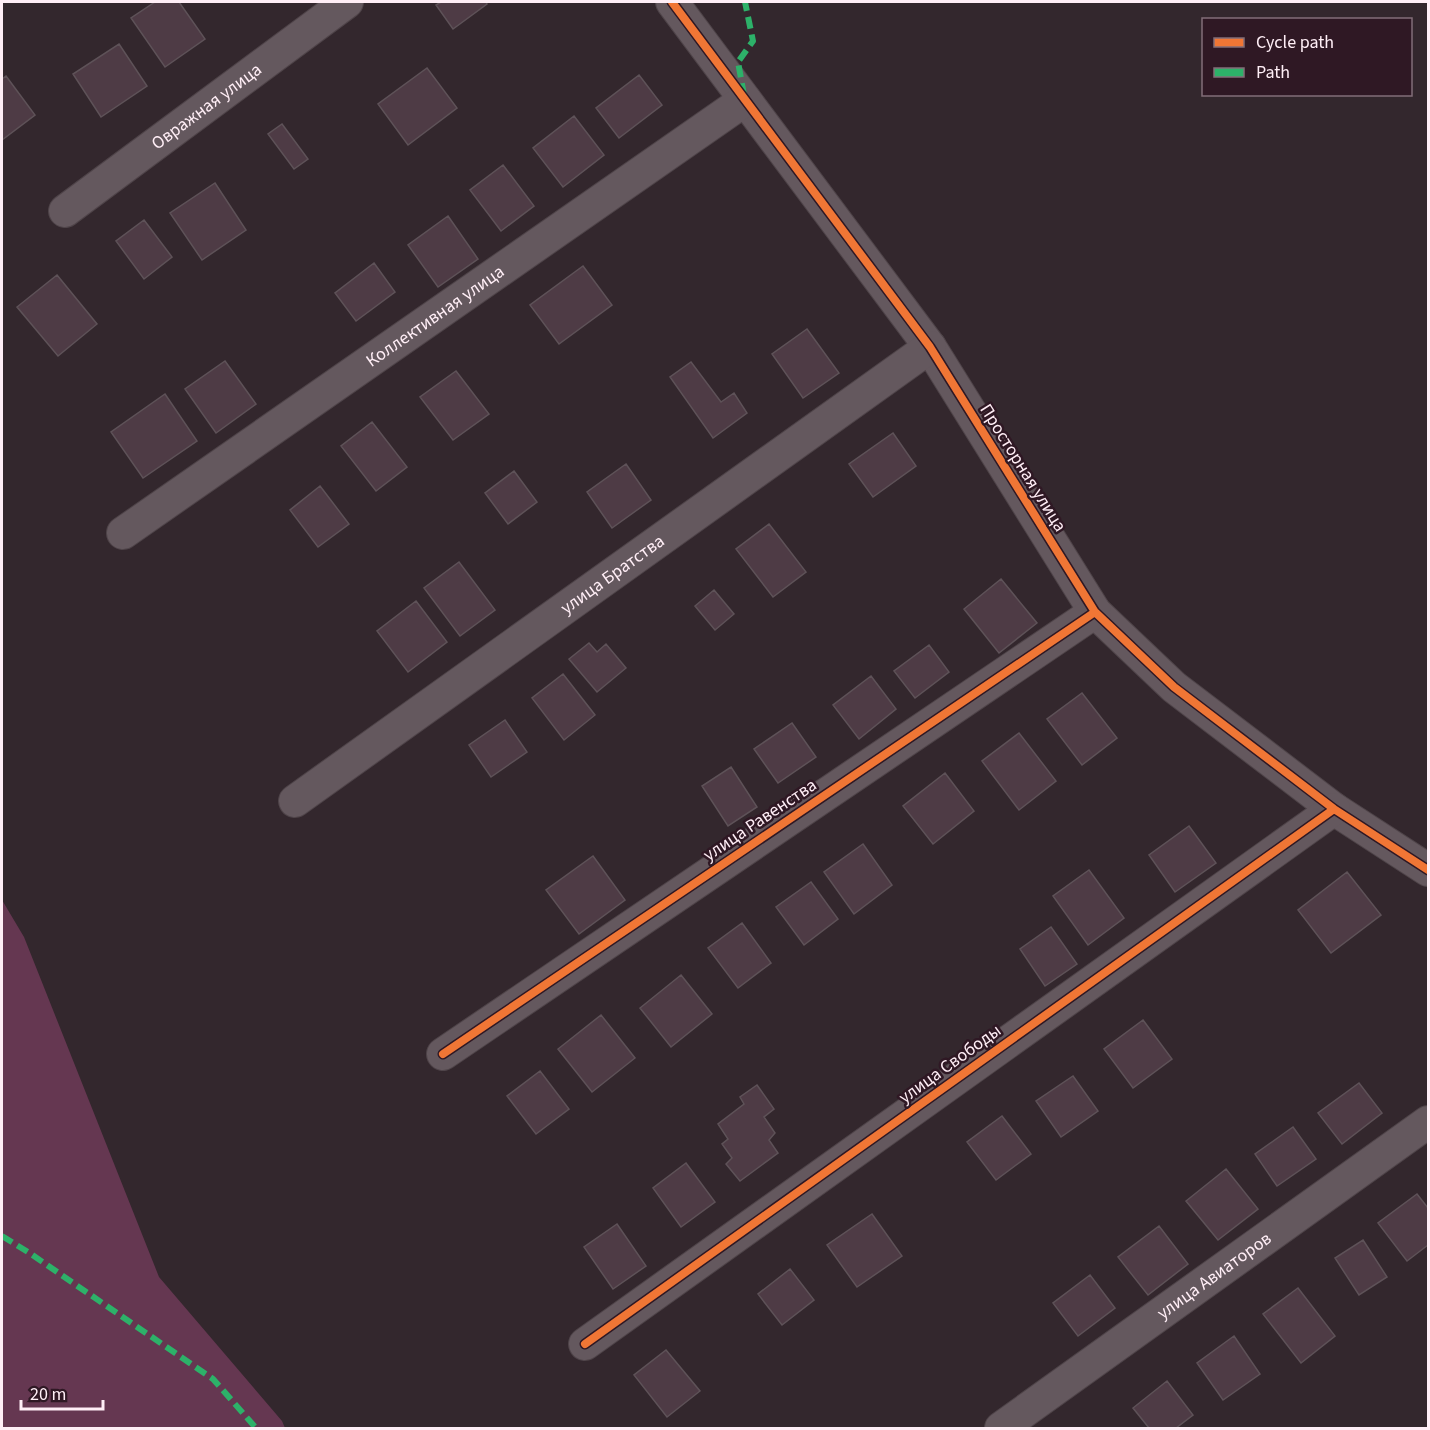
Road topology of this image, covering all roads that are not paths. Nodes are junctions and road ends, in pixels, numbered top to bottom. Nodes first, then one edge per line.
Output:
1 (347, 2) edge
2 (672, 2) edge
3 (745, 100) junction
4 (65, 212) dead end
5 (930, 347) junction
6 (123, 533) dead end
7 (1095, 612) junction
8 (295, 801) dead end
9 (1334, 809) junction
10 (1428, 870) edge
11 (443, 1053) dead end
12 (1428, 1122) edge
13 (585, 1344) dead end
14 (1001, 1428) edge

1 - 4 street, Овражная улица
2 - 3 street, Просторная улица
3 - 5 street, Просторная улица
3 - 6 street, Коллективная улица
5 - 7 street, Просторная улица
5 - 8 street, улица Братства
7 - 9 street, Просторная улица
7 - 11 street, улица Равенства
9 - 10 street, Просторная улица
9 - 13 street, улица Свободы
12 - 14 street, улица Авиаторов

